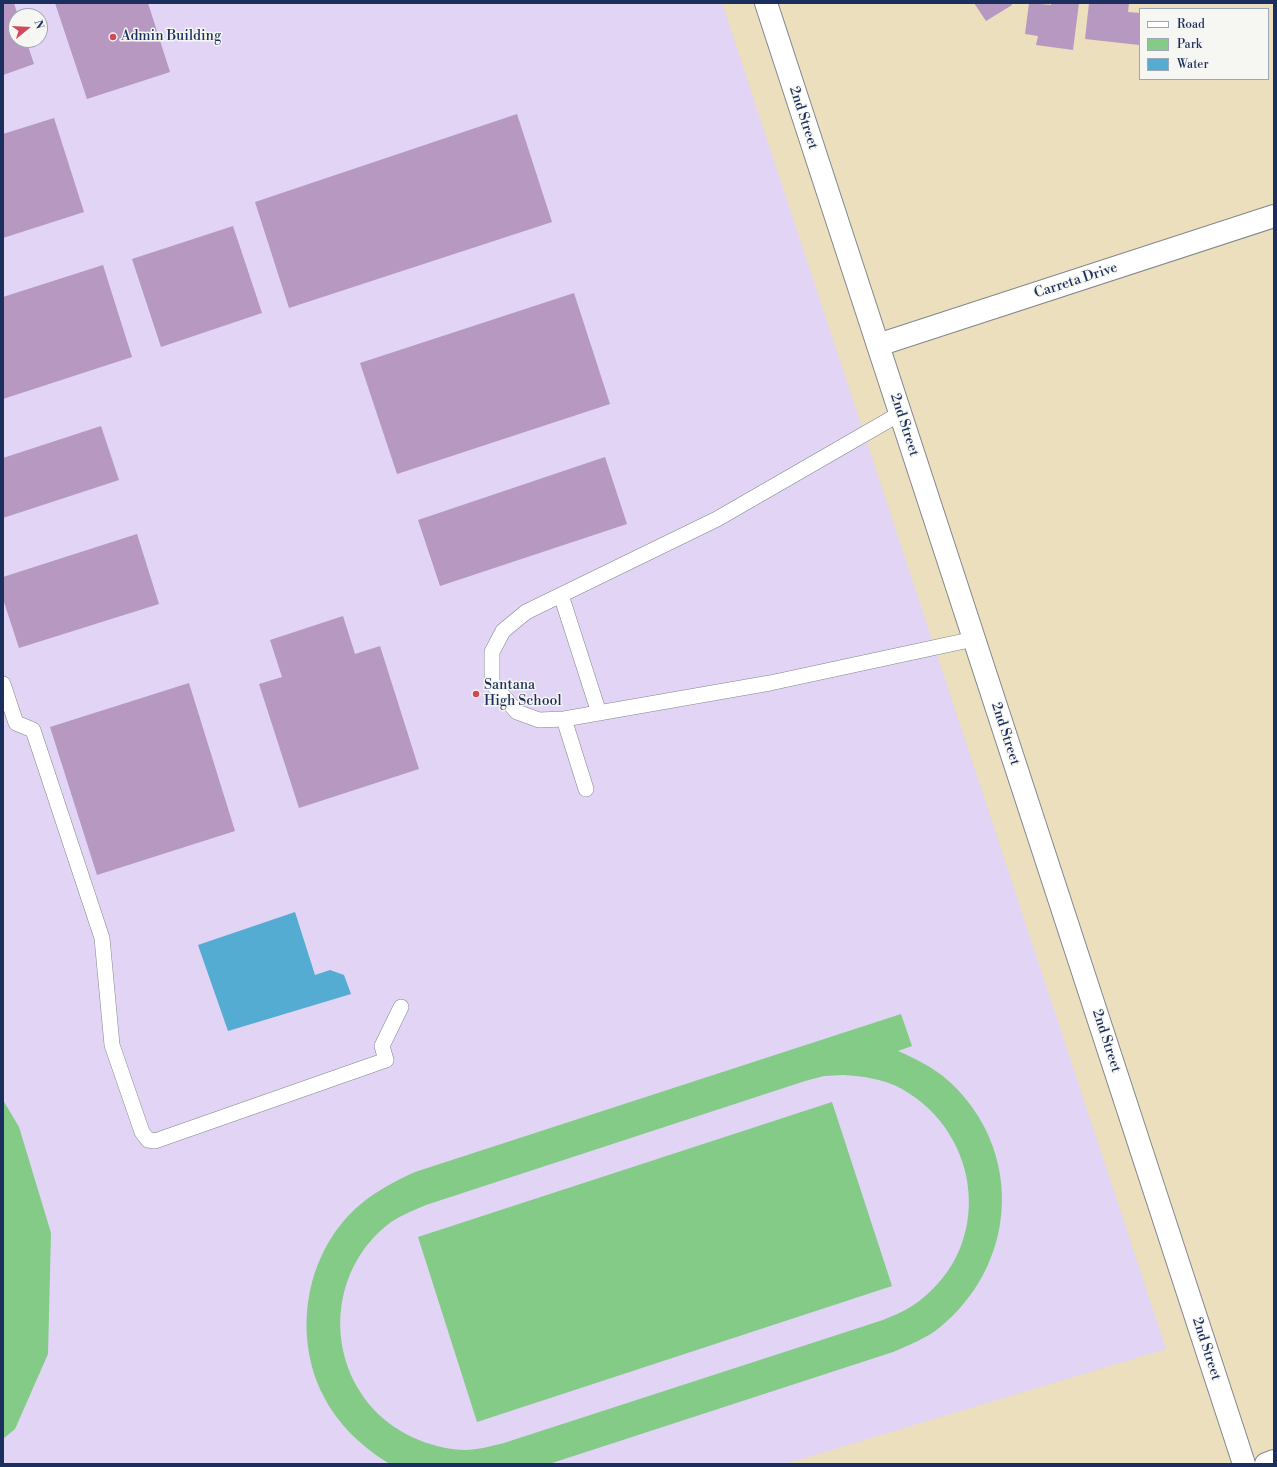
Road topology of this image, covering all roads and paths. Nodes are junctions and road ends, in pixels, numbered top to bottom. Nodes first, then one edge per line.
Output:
1 (766, 3) edge
2 (1274, 216) edge
3 (878, 345) junction
4 (901, 414) junction
5 (560, 595) junction
6 (974, 639) junction
7 (3, 684) edge
8 (599, 713) junction
9 (564, 719) junction
10 (586, 790) dead end
11 (401, 1007) dead end
12 (1274, 1461) edge
13 (1244, 1464) edge
14 (1266, 1464) edge

1 - 3 street, 2nd Street
2 - 3 street, Carreta Drive
3 - 4 street, 2nd Street
4 - 5 lane
4 - 6 street, 2nd Street
5 - 8 lane
5 - 9 lane
6 - 8 lane
6 - 13 street, 2nd Street
7 - 11 lane
8 - 9 lane
9 - 10 lane
12 - 14 street

